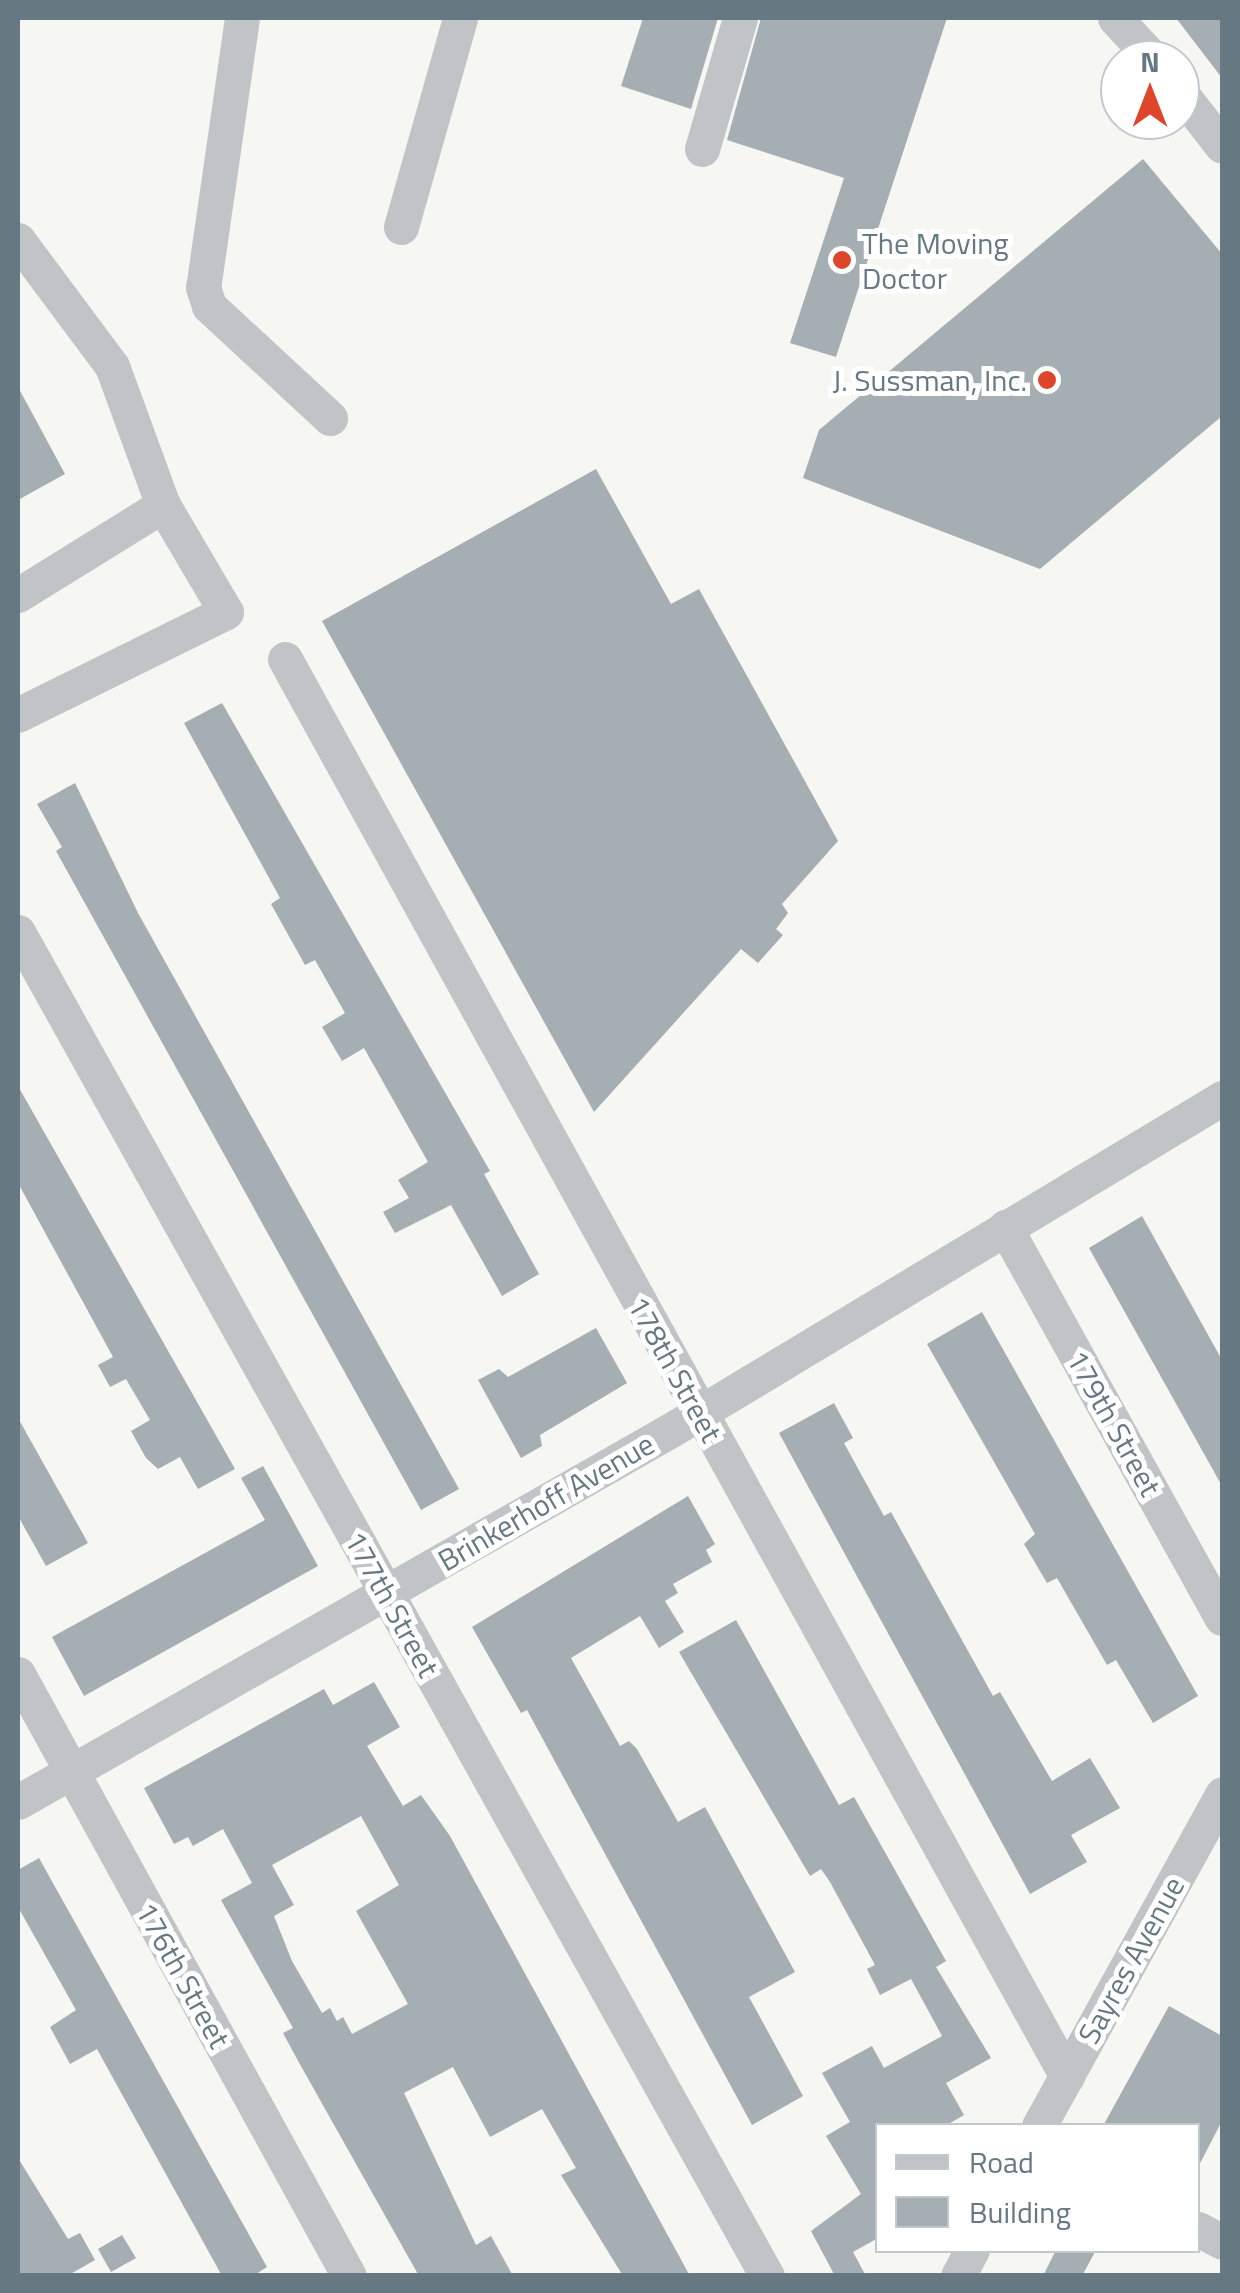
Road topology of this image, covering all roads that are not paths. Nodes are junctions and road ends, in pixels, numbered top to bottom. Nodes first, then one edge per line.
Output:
1 (242, 18) edge
2 (460, 18) edge
3 (740, 18) edge
4 (1116, 18) edge
5 (1136, 40) edge
6 (1200, 118) edge
7 (1222, 146) edge
8 (702, 149) dead end
9 (401, 228) dead end
10 (18, 240) edge
11 (330, 418) dead end
12 (163, 505) junction
13 (18, 595) edge
14 (285, 658) dead end
15 (18, 715) edge
16 (18, 932) edge
17 (1222, 1098) edge
18 (1005, 1228) junction
19 (699, 1413) junction
20 (386, 1595) junction
21 (1222, 1618) edge
22 (18, 1674) edge
23 (72, 1772) junction
24 (1222, 1794) edge
25 (18, 1802) edge
26 (1210, 1843) edge
27 (1067, 2078) junction
28 (1040, 2123) edge
29 (1200, 2230) edge
30 (1222, 2242) edge
31 (970, 2253) edge
32 (349, 2276) edge
33 (768, 2276) edge
34 (958, 2276) edge

1 - 11 street
2 - 9 street
3 - 8 street
4 - 5 street
6 - 7 street
10 - 12 street
12 - 13 street
12 - 15 street
14 - 19 street, 178th Street
16 - 20 street, 177th Street
17 - 18 street, Brinkerhoff Avenue
18 - 19 street, Brinkerhoff Avenue
18 - 21 street, 179th Street
19 - 20 street, Brinkerhoff Avenue
19 - 27 street, 178th Street
20 - 23 street, Brinkerhoff Avenue
20 - 33 street, 177th Street
22 - 23 street, 176th Street
23 - 25 street, Brinkerhoff Avenue
23 - 32 street, 176th Street
24 - 26 street, Sayres Avenue
26 - 27 street, Sayres Avenue
27 - 28 street, Sayres Avenue
29 - 30 street
31 - 34 street

